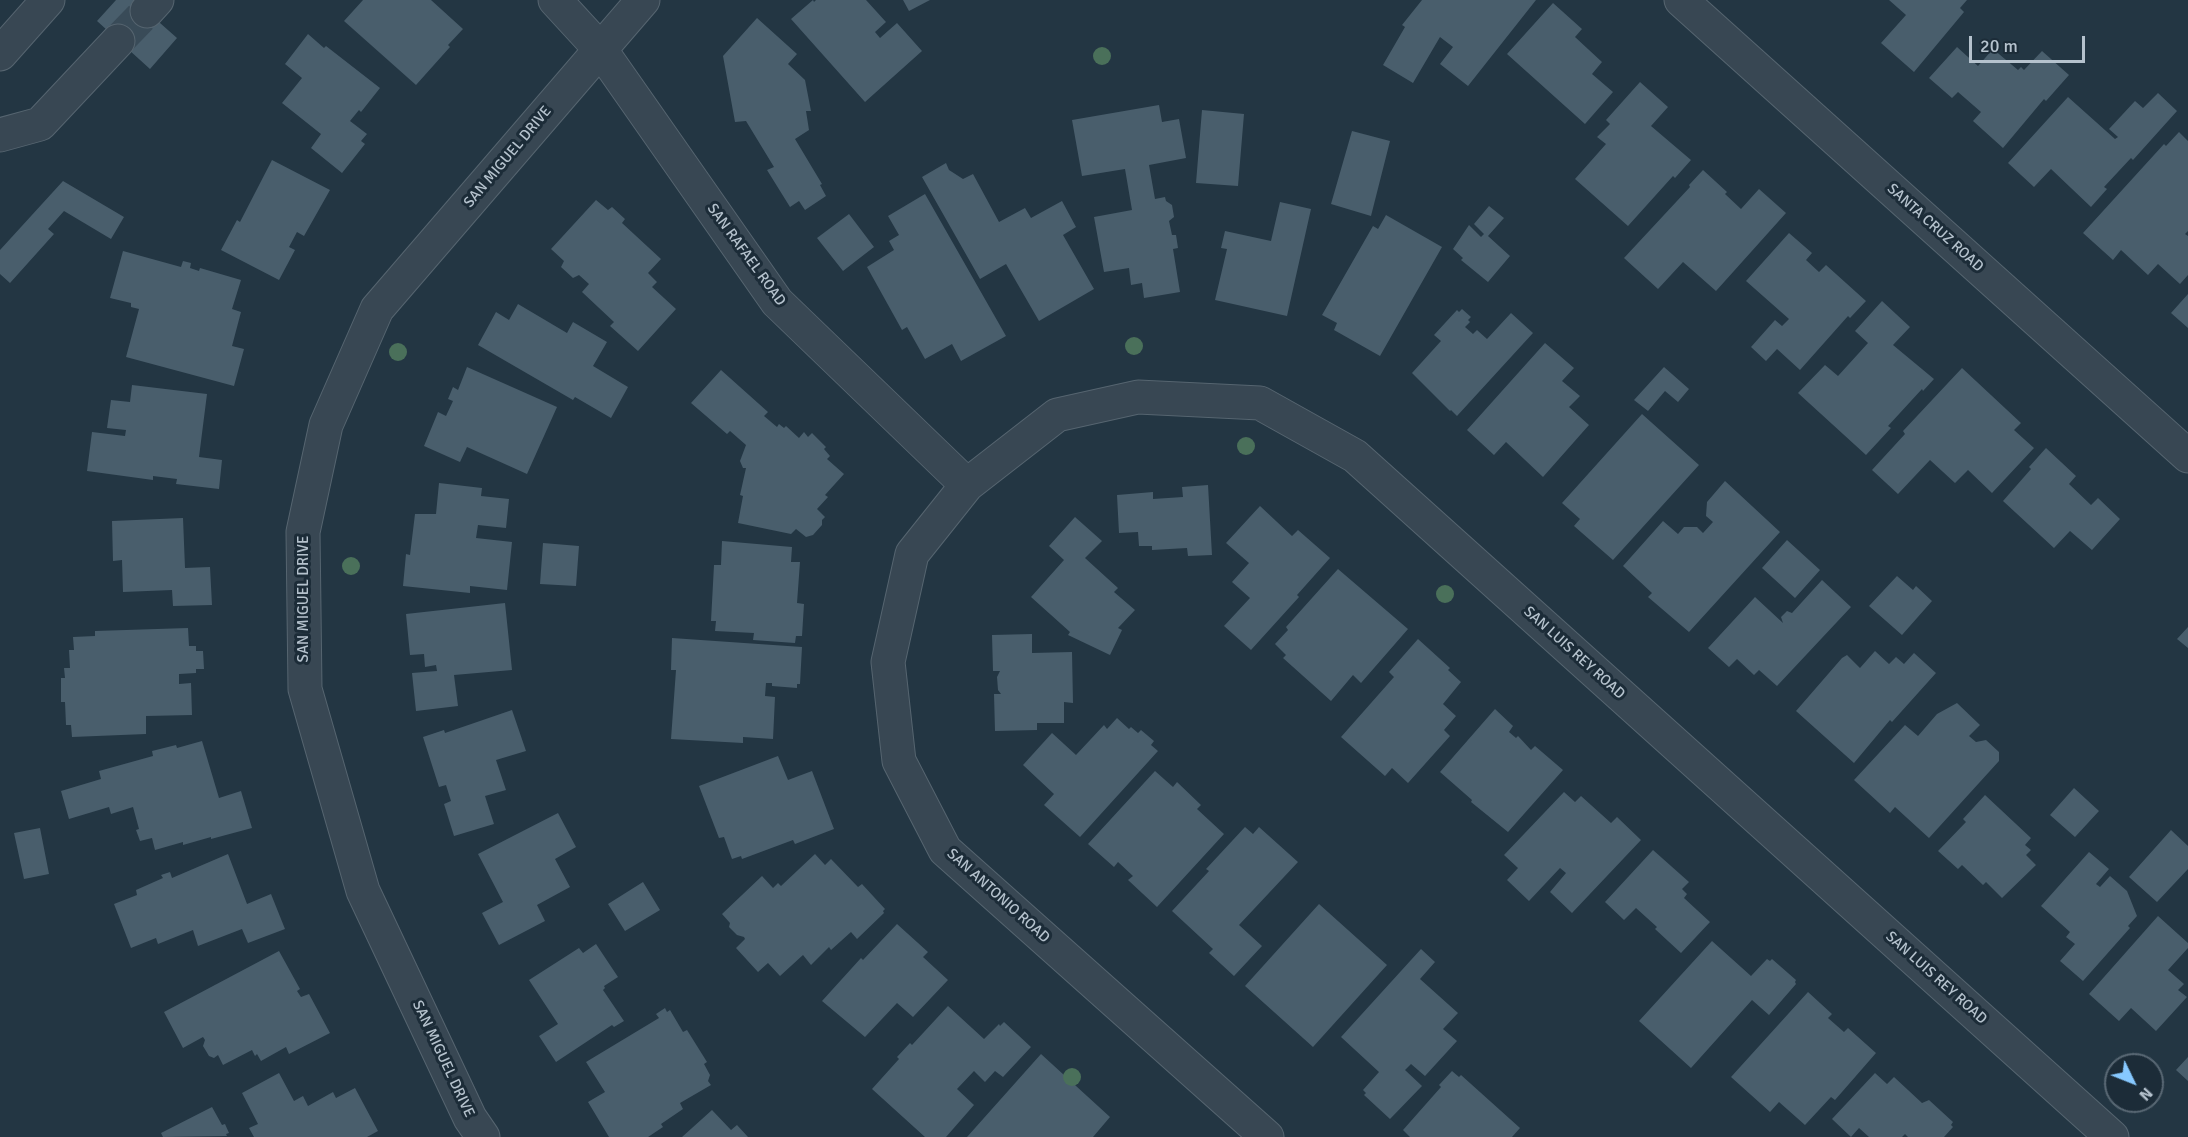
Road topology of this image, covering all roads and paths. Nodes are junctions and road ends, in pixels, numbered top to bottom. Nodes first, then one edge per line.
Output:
1 (48, 0) edge
2 (555, 0) edge
3 (643, 0) edge
4 (1682, 0) edge
5 (118, 41) tunnel mouth
6 (600, 49) junction
7 (0, 54) edge
8 (0, 135) edge
9 (2188, 456) edge
10 (967, 485) junction
11 (483, 1137) edge
12 (1267, 1137) edge
13 (2112, 1137) edge

1 - 7 street
2 - 6 street, SAN RAFAEL ROAD
3 - 6 street
4 - 9 street, SANTA CRUZ ROAD
5 - 8 street
6 - 10 street, SAN RAFAEL ROAD
6 - 11 street, SAN MIGUEL DRIVE
10 - 12 street, SAN ANTONIO ROAD
10 - 13 street, SAN LUIS REY ROAD

